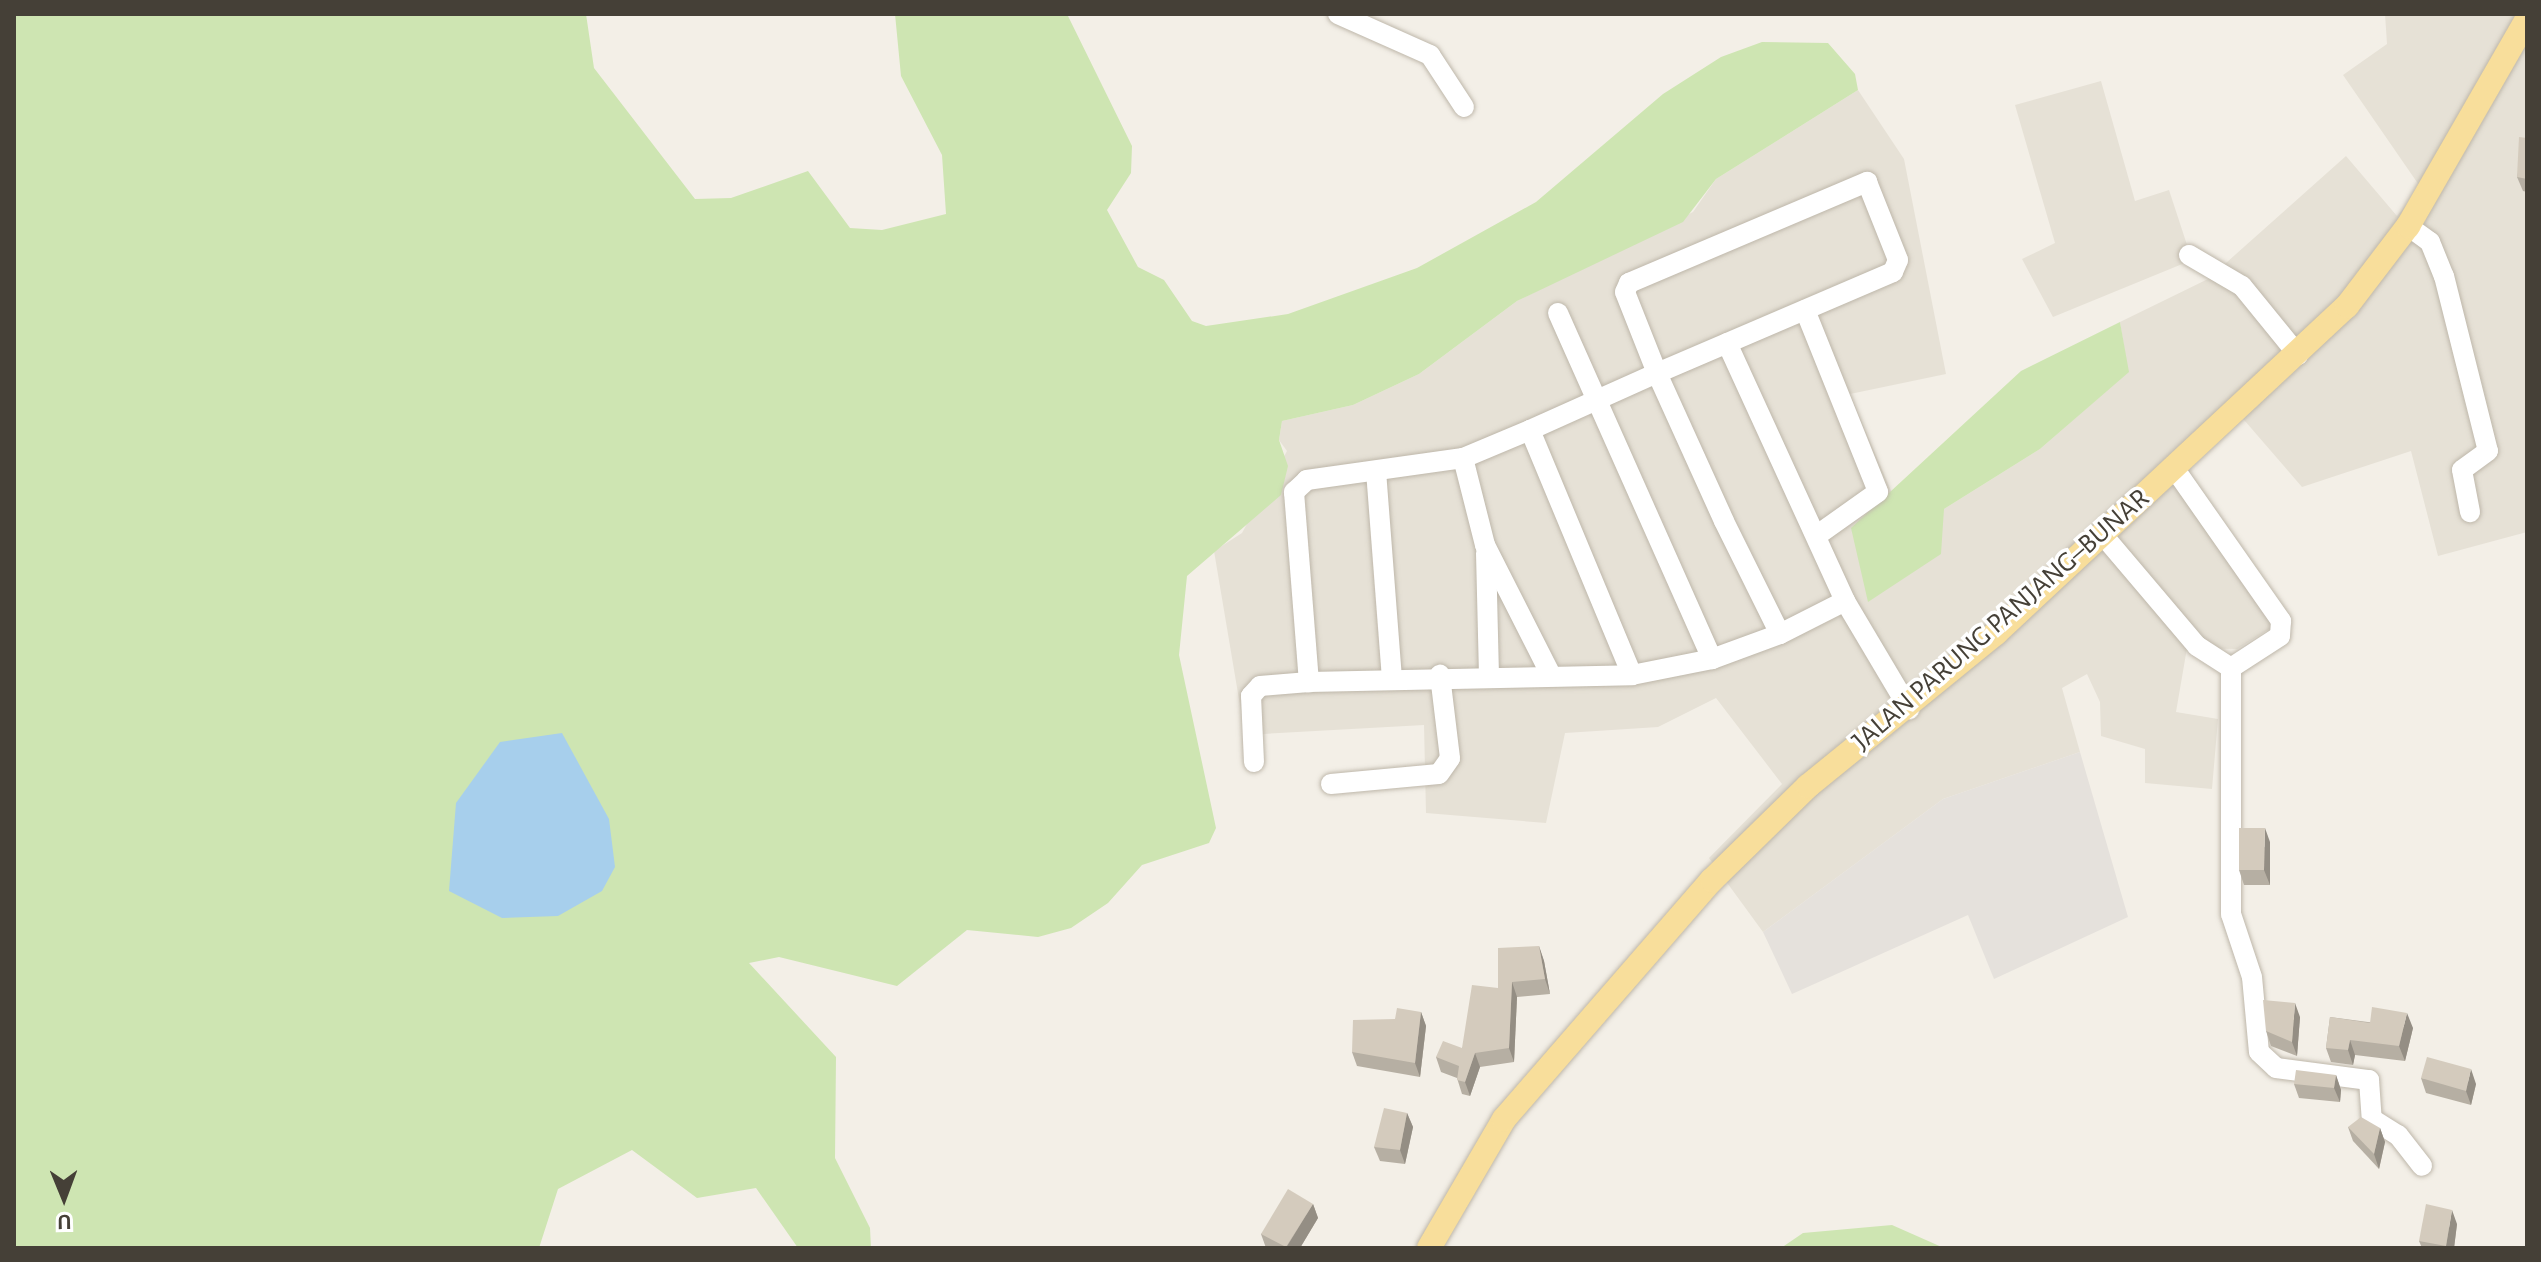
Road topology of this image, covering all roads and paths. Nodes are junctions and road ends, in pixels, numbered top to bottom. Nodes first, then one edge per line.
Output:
1 (1338, 14) edge
2 (2524, 33) edge
3 (1464, 107) dead end
4 (2408, 226) junction
5 (2189, 255) dead end
6 (1805, 310) junction
7 (1558, 313) dead end
8 (1727, 343) junction
9 (2298, 355) junction
10 (1657, 373) junction
11 (1596, 400) junction
12 (1530, 430) junction
13 (1463, 458) junction
14 (2174, 468) junction
15 (1376, 471) junction
16 (2470, 512) dead end
17 (2102, 534) junction
18 (1816, 536) junction
19 (1485, 545) junction
20 (1845, 601) junction
21 (1780, 634) junction
22 (1712, 659) junction
23 (2231, 668) junction
24 (1489, 674) junction
25 (1440, 675) junction
26 (1551, 675) junction
27 (1632, 675) junction
28 (1392, 677) junction
29 (1309, 682) junction
30 (1909, 709) junction
31 (1254, 762) dead end
32 (1331, 784) dead end
33 (2422, 1166) dead end
34 (1429, 1248) edge

1 - 3 street
2 - 4 main road, JALAN PARUNG PANJANG–BUNAR
4 - 9 main road, JALAN PARUNG PANJANG–BUNAR
4 - 16 street
5 - 9 street
6 - 8 street
6 - 10 street
6 - 18 street
7 - 11 street
8 - 10 street
8 - 18 street
9 - 14 main road, JALAN PARUNG PANJANG–BUNAR
10 - 11 street
10 - 21 street
11 - 12 street
11 - 22 street
12 - 13 street
12 - 27 street
13 - 15 street
13 - 19 street
14 - 17 main road, JALAN PARUNG PANJANG–BUNAR
14 - 23 street
15 - 28 street
15 - 29 street
17 - 23 street
17 - 30 main road, JALAN PARUNG PANJANG–BUNAR
18 - 20 street
19 - 24 street
19 - 26 street
20 - 21 street
20 - 30 street
21 - 22 street
22 - 27 street
23 - 33 street
24 - 25 street
24 - 26 street
25 - 28 street
25 - 32 street
26 - 27 street
28 - 29 street
29 - 31 street
30 - 34 main road, JALAN PARUNG PANJANG–BUNAR

